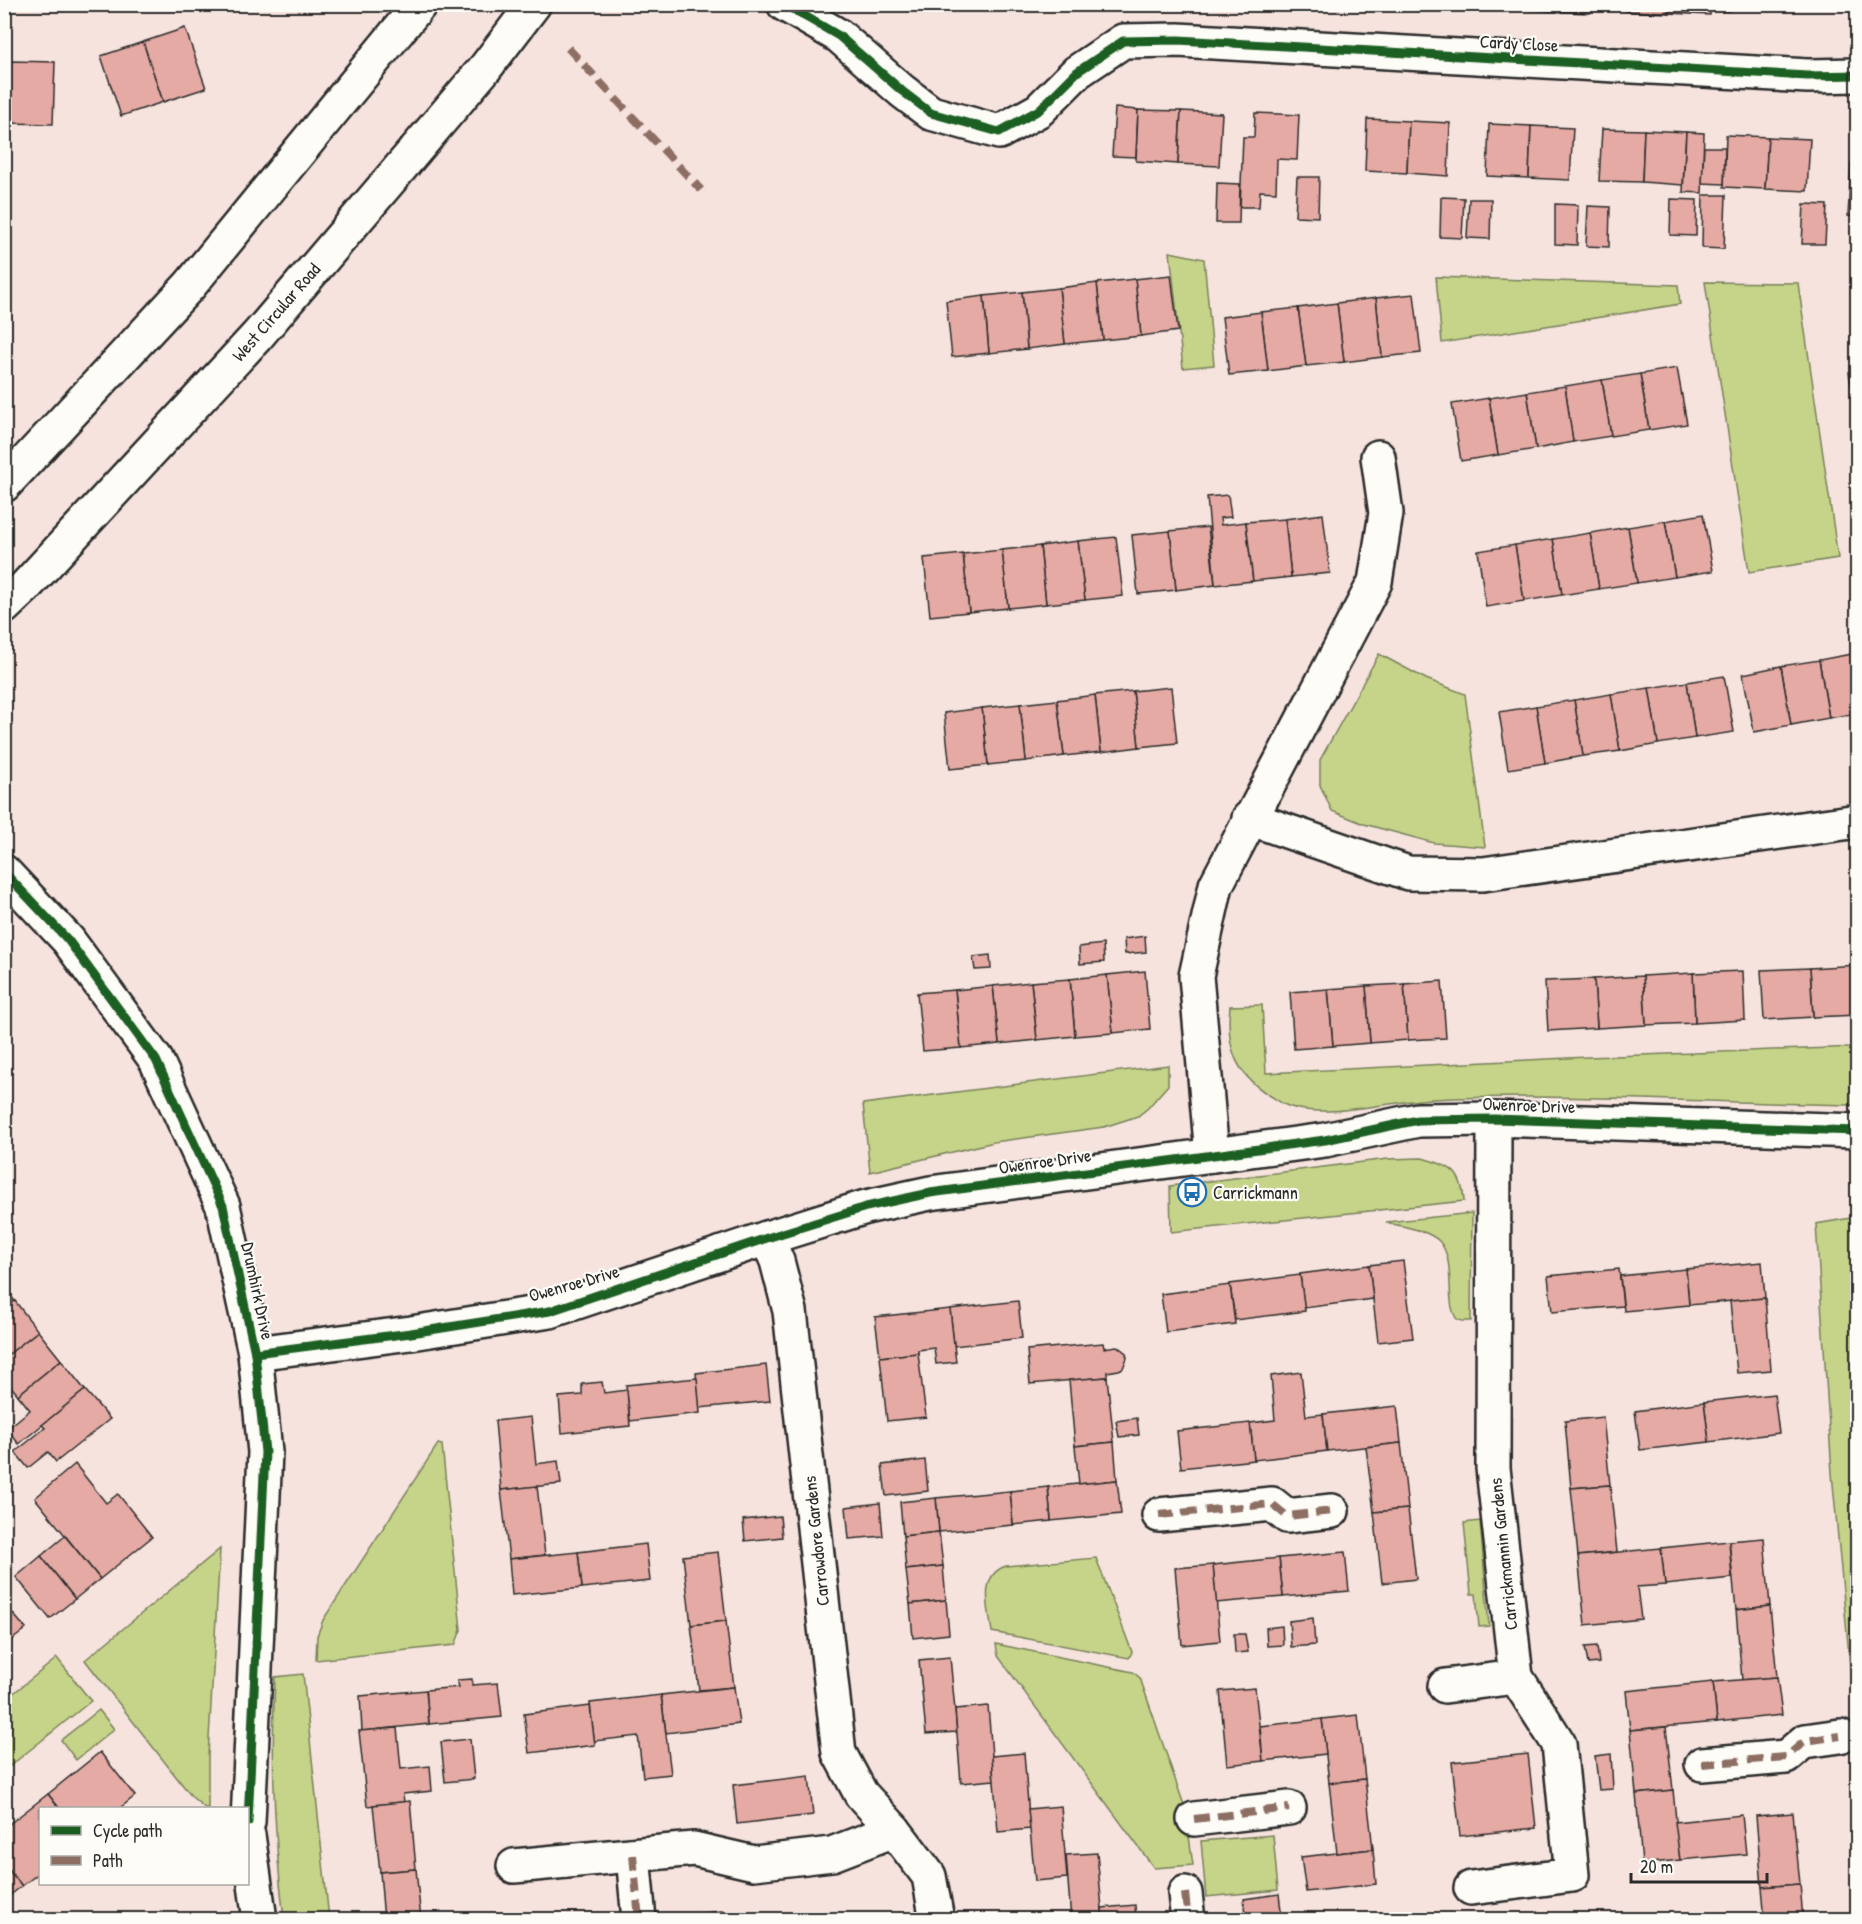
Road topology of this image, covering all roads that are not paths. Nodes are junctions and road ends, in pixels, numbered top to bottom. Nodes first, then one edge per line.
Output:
1 (420, 4) edge
2 (534, 4) edge
3 (784, 4) edge
4 (1857, 75) edge
5 (1378, 457) dead end
6 (4, 485) edge
7 (4, 607) edge
8 (1249, 818) junction
9 (1857, 821) edge
10 (4, 872) edge
11 (1494, 1119) junction
12 (1857, 1131) edge
13 (1212, 1155) junction
14 (767, 1238) junction
15 (255, 1353) junction
16 (1332, 1511) dead end
17 (1159, 1515) dead end
18 (1516, 1677) junction
19 (1445, 1686) dead end
20 (1840, 1736) dead end
21 (1702, 1764) dead end
22 (249, 1807) edge
23 (1289, 1808) dead end
24 (1194, 1819) dead end
25 (894, 1830) junction
26 (249, 1842) edge
27 (633, 1855) junction
28 (514, 1866) dead end
29 (1471, 1888) dead end
30 (260, 1920) edge
31 (639, 1920) edge
32 (937, 1920) edge

1 - 6 main road
2 - 7 main road, West Circular Road
3 - 4 main road, Cardy Close
5 - 8 main road
8 - 9 main road
8 - 13 main road
10 - 15 main road, Drumhirk Drive
11 - 12 main road, Owenroe Drive
11 - 13 main road, Owenroe Drive
11 - 18 main road, Carrickmannin Gardens
13 - 14 main road, Owenroe Drive
14 - 15 main road, Owenroe Drive
14 - 25 main road, Carrowdore Gardens
15 - 22 main road, Drumhirk Drive
16 - 17 main road
18 - 19 main road
18 - 29 main road, Carrickmannin Gardens
20 - 21 main road
23 - 24 main road
25 - 27 main road
25 - 32 main road, Carrowdore Gardens
26 - 30 main road
27 - 28 main road
27 - 31 main road

